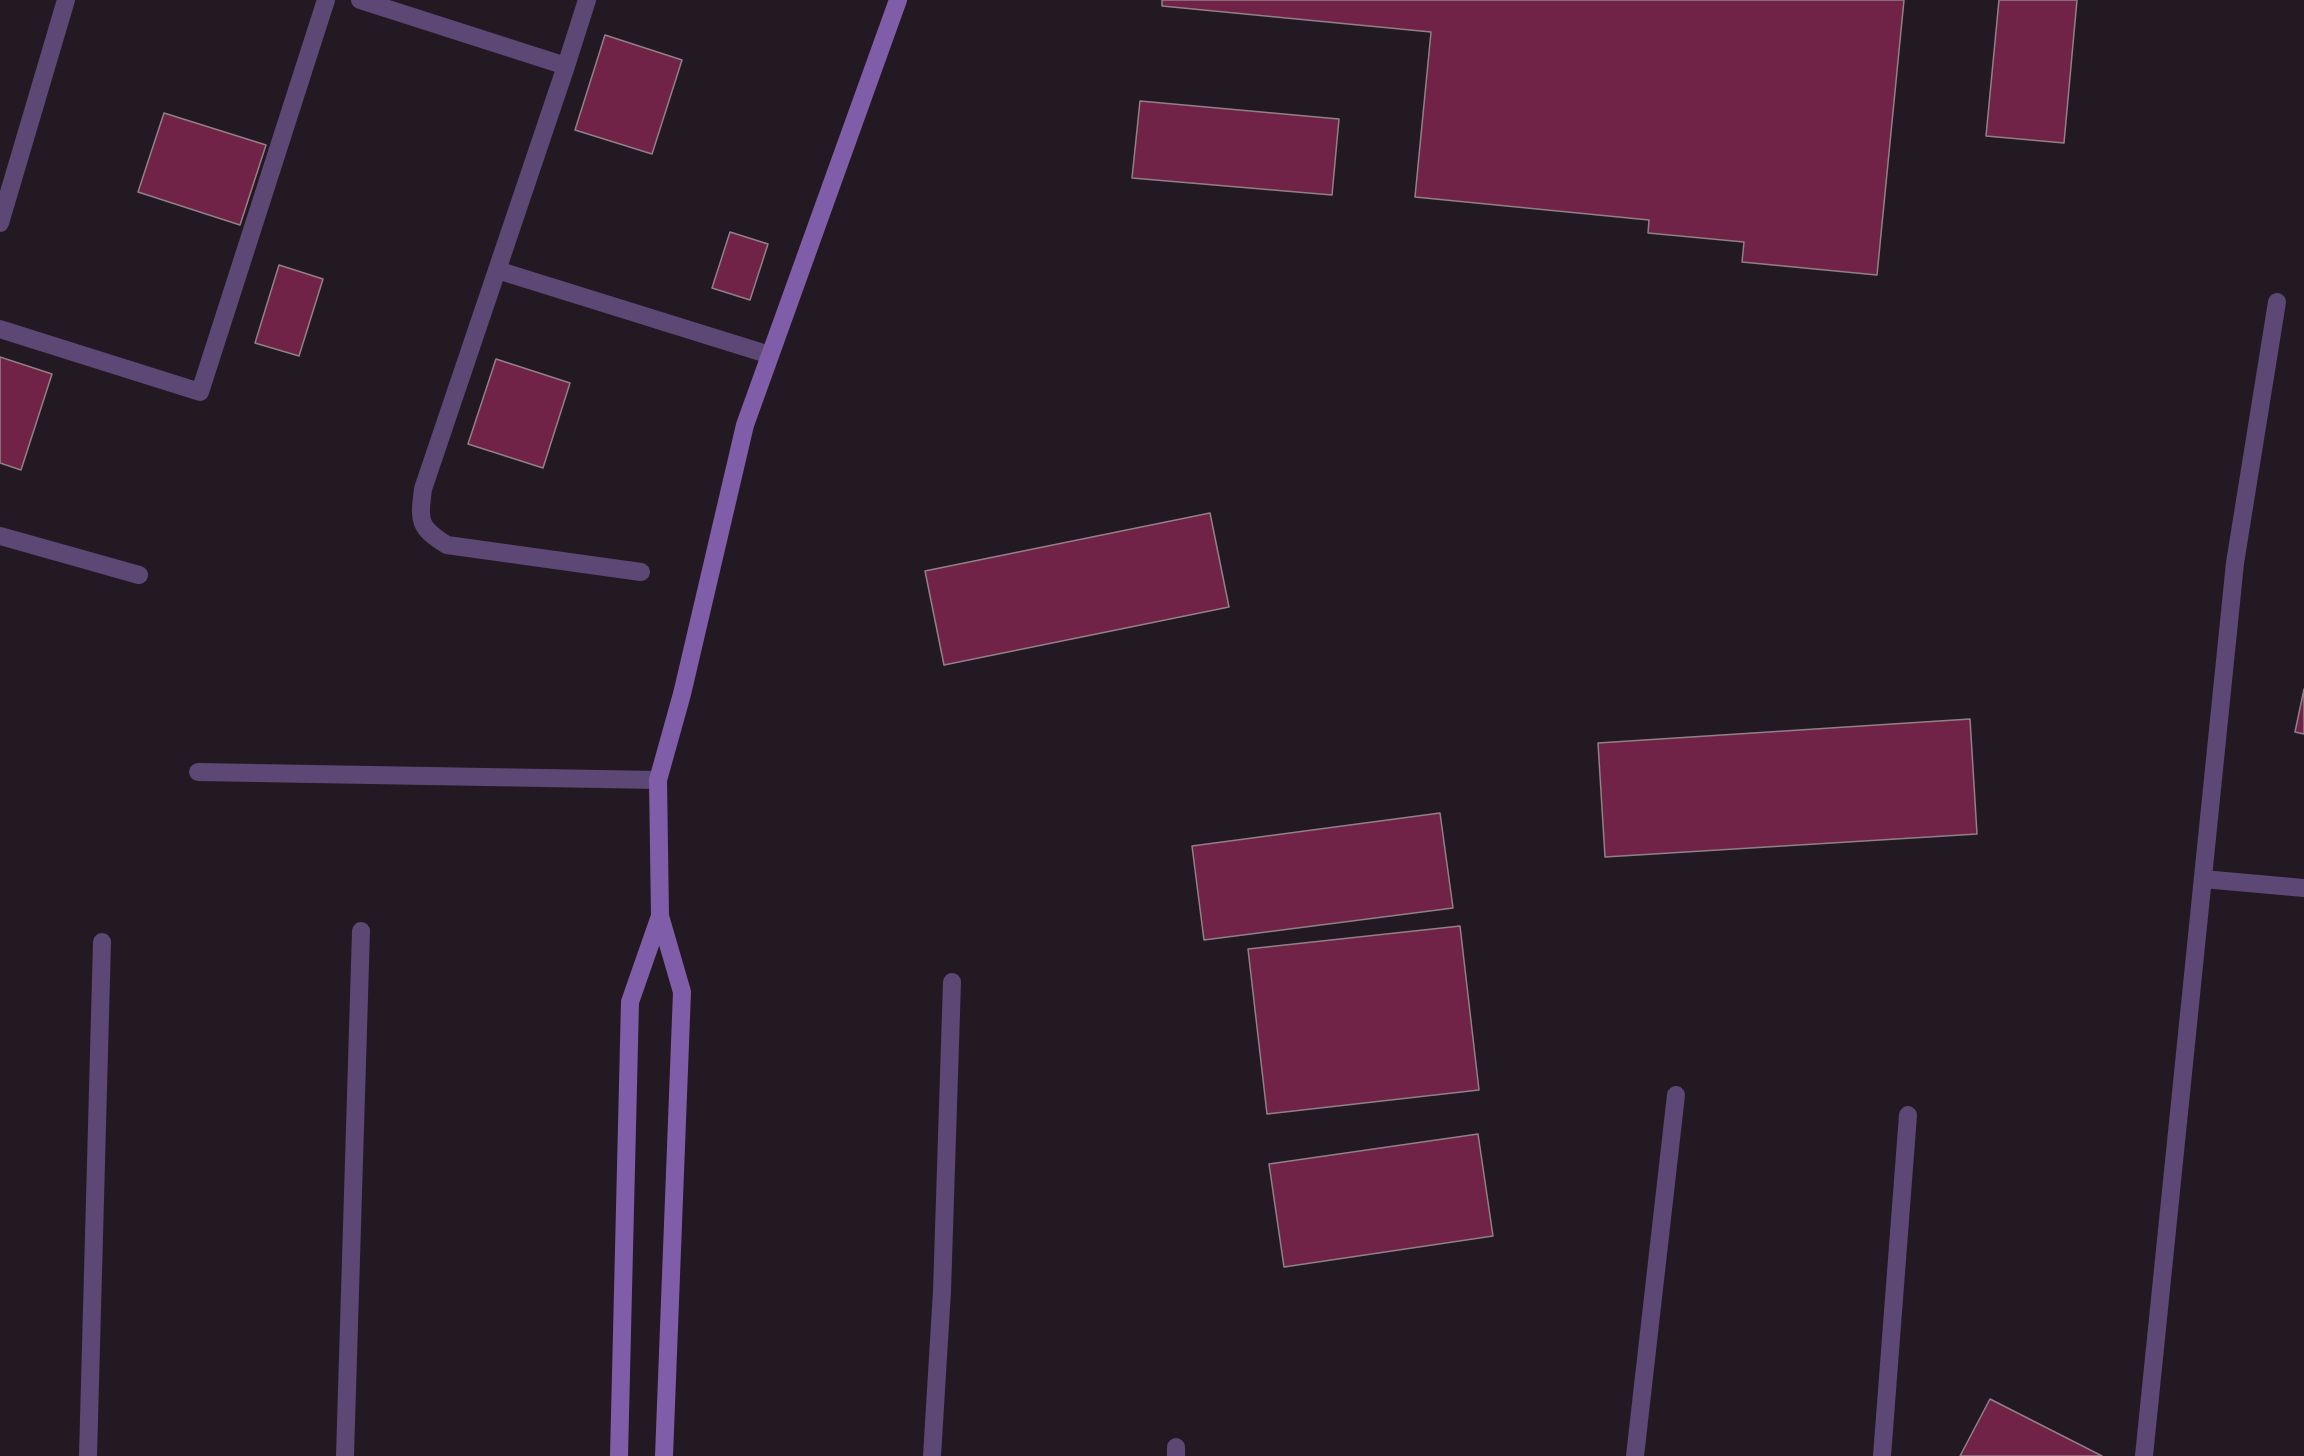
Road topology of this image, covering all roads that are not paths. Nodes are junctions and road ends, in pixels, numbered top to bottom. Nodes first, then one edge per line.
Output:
1 (66, 0) edge
2 (326, 0) edge
3 (360, 0) edge
4 (587, 0) edge
5 (898, 0) edge
6 (566, 66) junction
7 (0, 223) edge
8 (497, 270) junction
9 (2277, 302) dead end
10 (0, 329) edge
11 (770, 356) junction
12 (0, 536) edge
13 (641, 572) dead end
14 (139, 575) dead end
15 (198, 771) dead end
16 (658, 780) junction
17 (2203, 879) junction
18 (2304, 888) edge
19 (660, 916) junction
20 (361, 931) dead end
21 (102, 942) dead end
22 (952, 982) dead end
23 (1676, 1095) dead end
24 (1908, 1115) dead end
25 (88, 1456) edge
26 (345, 1456) edge
27 (619, 1456) edge
28 (664, 1456) edge
29 (933, 1456) edge
30 (1635, 1456) edge
31 (1882, 1456) edge
32 (2144, 1456) edge

1 - 7 street
2 - 10 street
3 - 6 street
4 - 6 street
5 - 11 street
6 - 8 street
8 - 11 street
8 - 13 street
9 - 17 street
11 - 16 street
12 - 14 street
15 - 16 street
16 - 19 street
17 - 18 street
17 - 32 street
19 - 27 street
19 - 28 street
20 - 26 street
21 - 25 street
22 - 29 street
23 - 30 street
24 - 31 street

